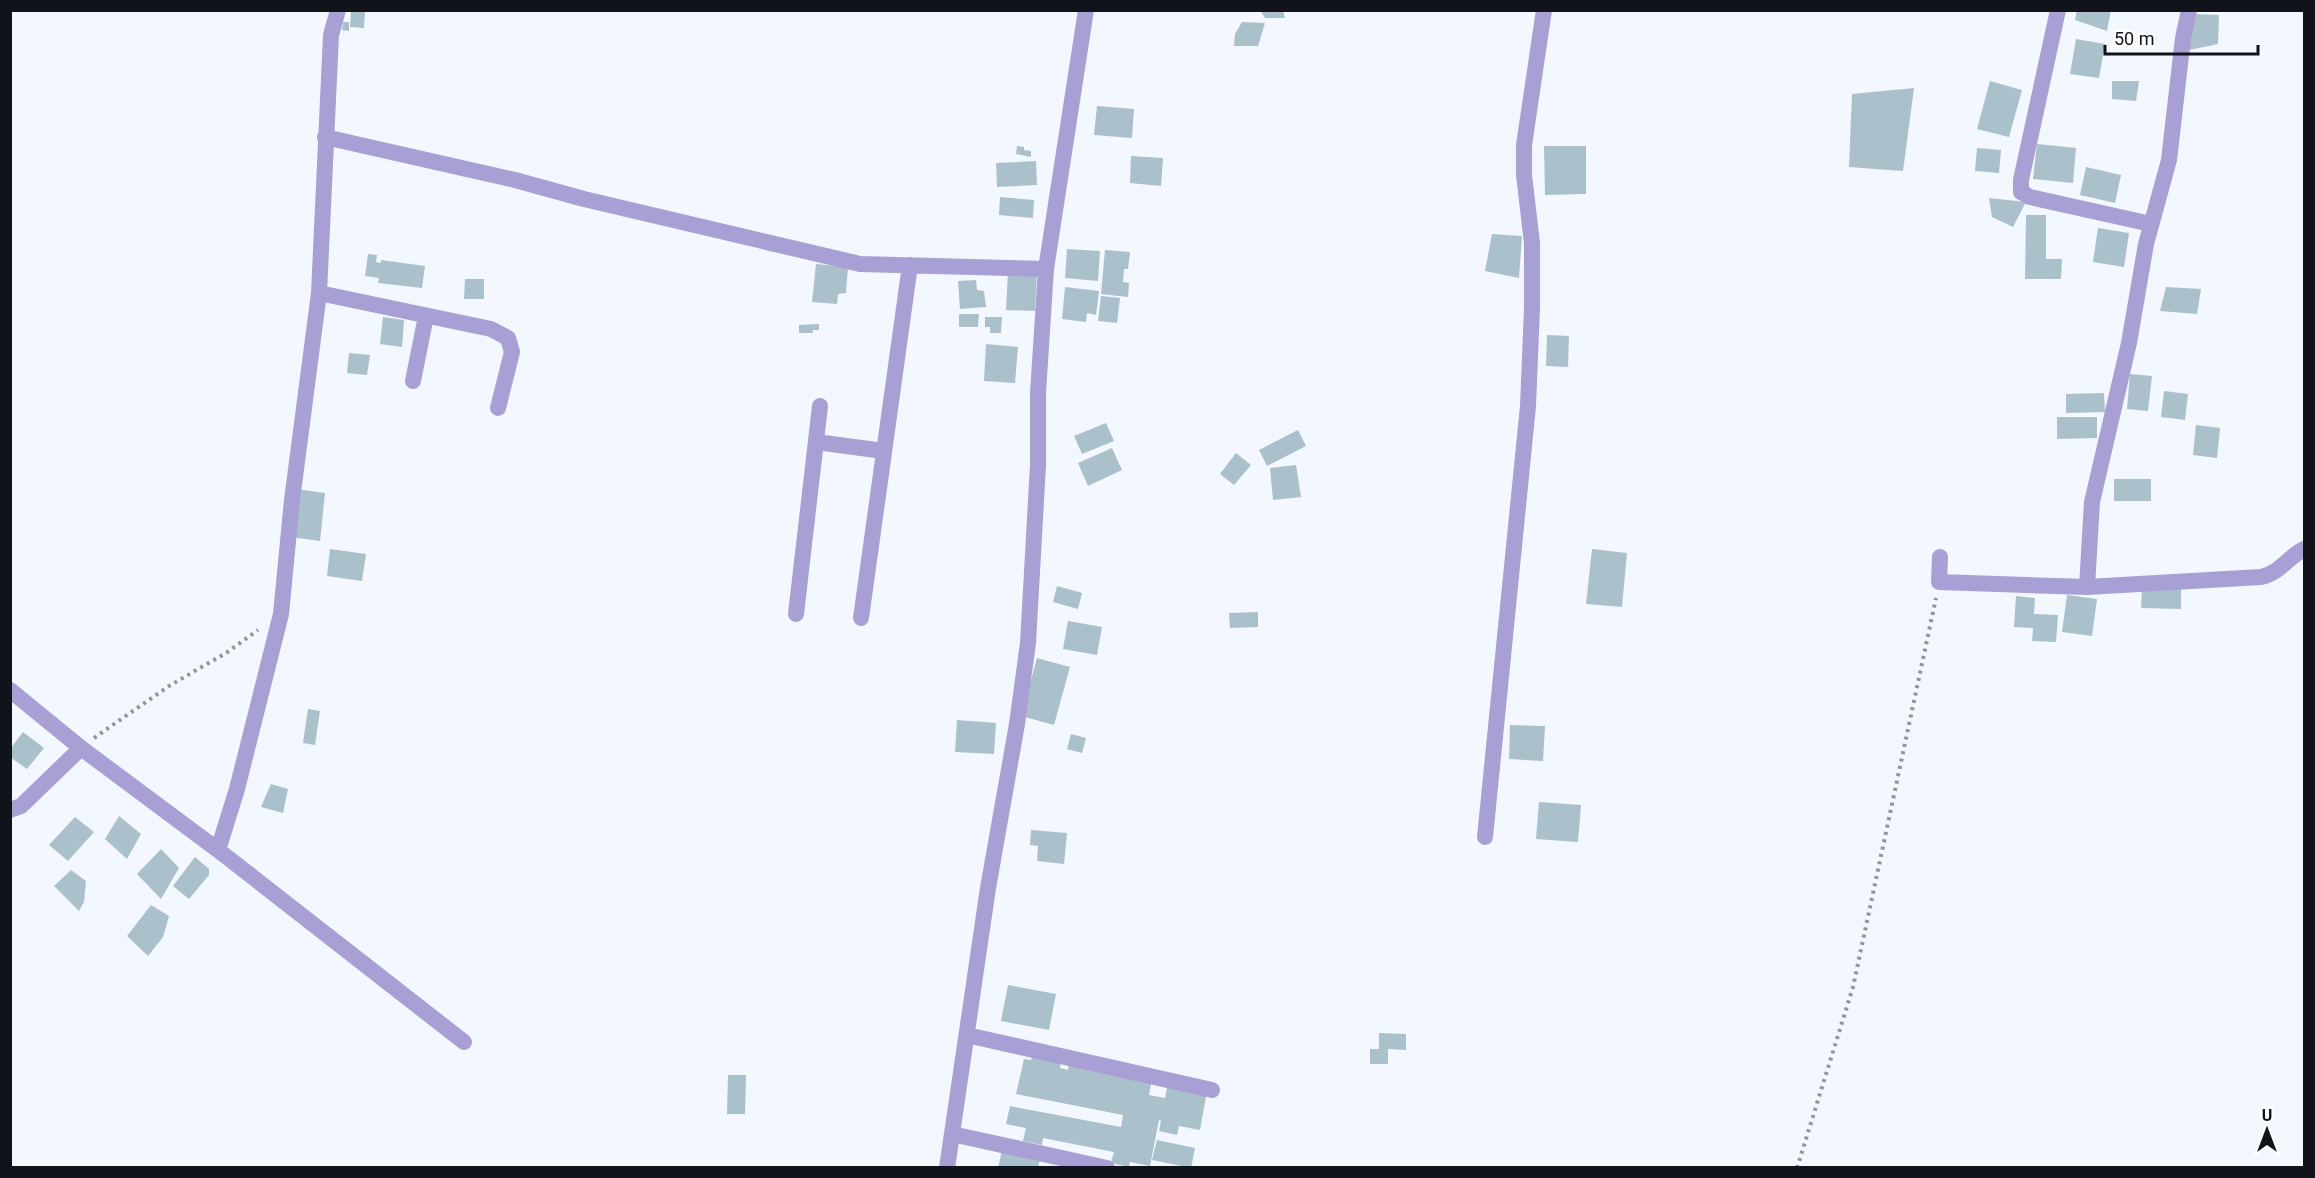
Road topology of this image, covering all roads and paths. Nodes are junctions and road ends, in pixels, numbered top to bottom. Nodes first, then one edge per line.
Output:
1 (338, 10) edge
2 (1086, 10) edge
3 (1544, 10) edge
4 (2058, 10) edge
5 (2189, 10) edge
6 (325, 137) junction
7 (2151, 224) junction
8 (910, 265) junction
9 (1046, 269) junction
10 (319, 293) junction
11 (426, 316) junction
12 (413, 381) dead end
13 (820, 406) dead end
14 (498, 408) dead end
15 (816, 442) junction
16 (884, 451) junction
17 (2304, 549) edge
18 (1941, 557) dead end
19 (1940, 582) junction
20 (2087, 587) junction
21 (281, 614) junction
22 (796, 614) dead end
23 (861, 618) dead end
24 (10, 690) edge
25 (81, 748) junction
26 (10, 810) edge
27 (1485, 837) dead end
28 (218, 850) junction
29 (966, 1035) junction
30 (464, 1042) dead end
31 (1212, 1090) dead end
32 (952, 1134) junction
33 (947, 1167) edge
34 (1107, 1167) edge
35 (1797, 1167) edge

1 - 6 street
2 - 9 street
3 - 27 street
4 - 7 street
5 - 7 street
6 - 8 street
6 - 10 street
7 - 20 street
8 - 9 street
8 - 16 street
9 - 29 street
10 - 11 street
10 - 21 street
11 - 12 street
11 - 14 street
13 - 15 street
15 - 16 street
15 - 22 street
16 - 23 street
17 - 20 street
18 - 19 street
19 - 20 street
19 - 35 path
21 - 25 path
21 - 28 street
24 - 25 street
25 - 26 street
25 - 28 street
28 - 30 street
29 - 31 street
29 - 32 street
32 - 33 street
32 - 34 street

